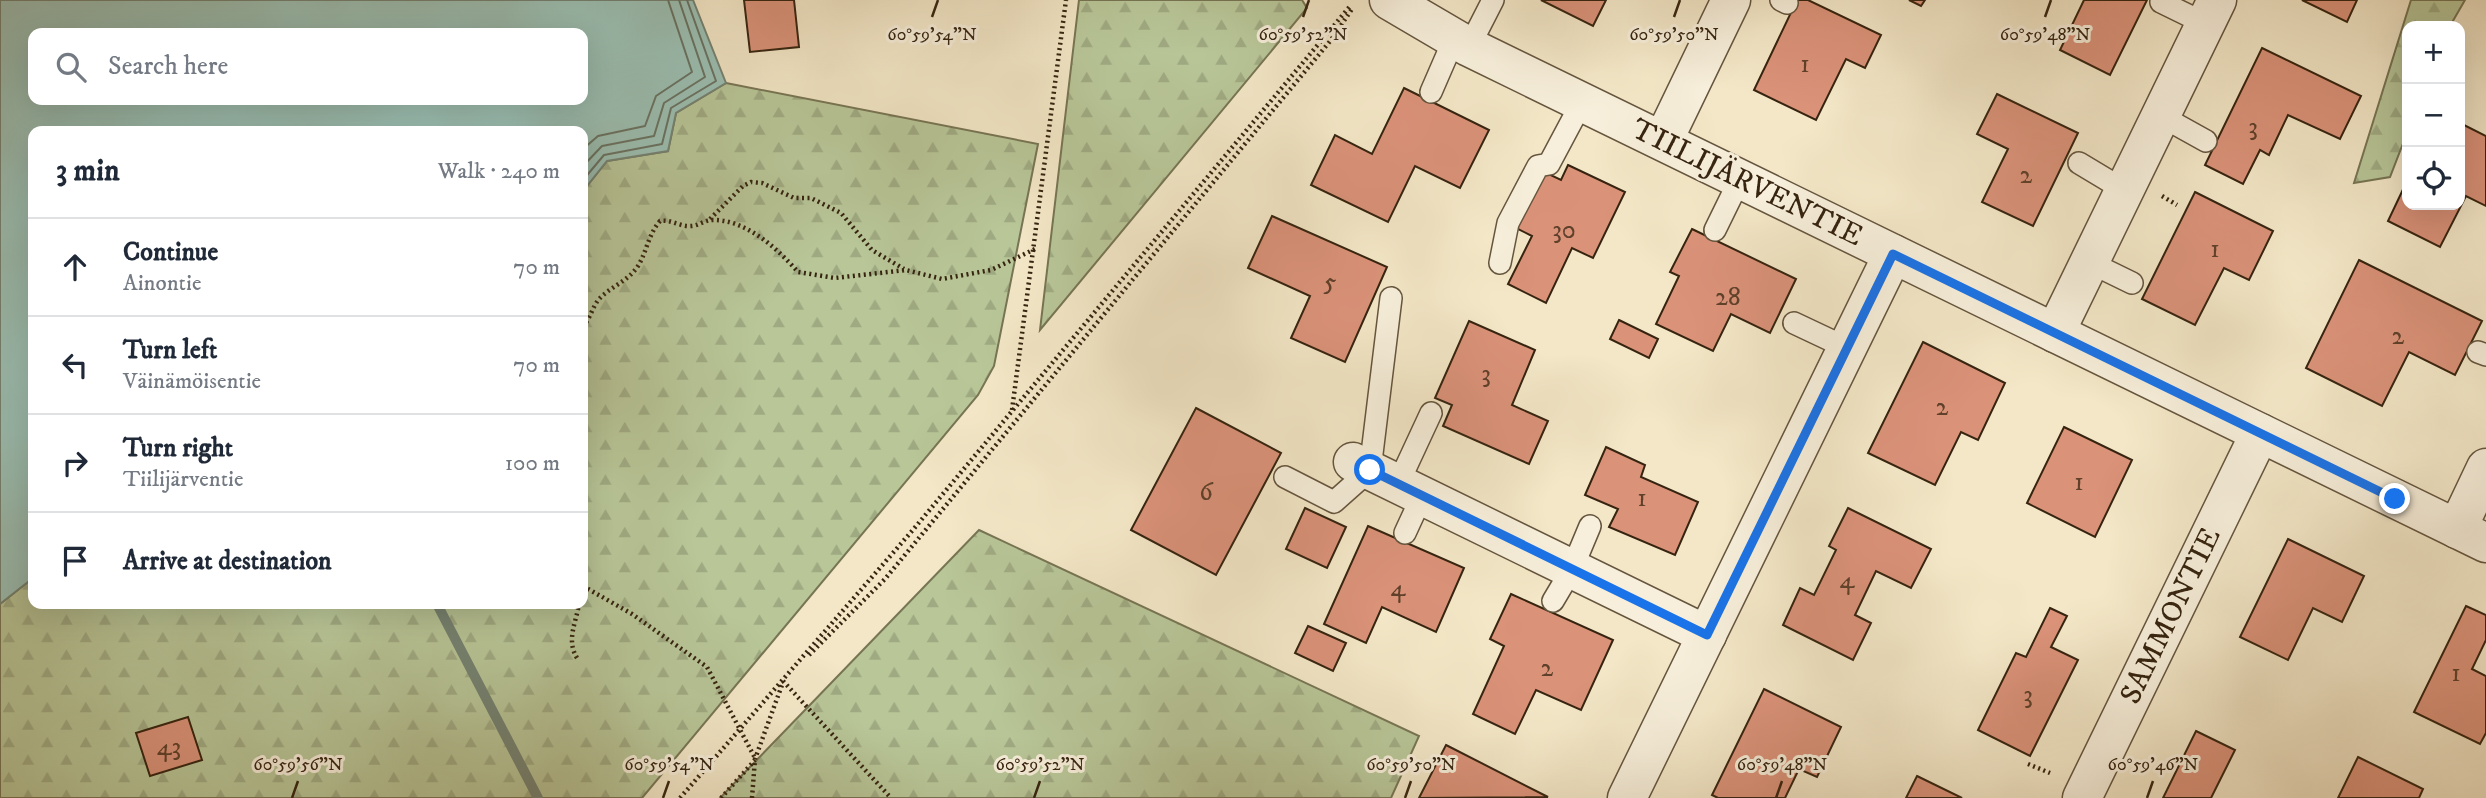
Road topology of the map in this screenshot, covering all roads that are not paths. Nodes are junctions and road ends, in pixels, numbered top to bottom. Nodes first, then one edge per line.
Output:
1 (1389, 0) edge
2 (1493, 0) edge
3 (1731, 0) edge
4 (2161, 2) dead end
5 (2212, 12) edge
6 (1461, 43) junction
7 (1431, 92) dead end
8 (1582, 102) junction
9 (2161, 116) junction
10 (1662, 141) junction
11 (2206, 141) dead end
12 (2079, 163) dead end
13 (1740, 179) junction
14 (2124, 190) junction
15 (1715, 230) dead end
16 (1893, 254) junction
17 (2089, 262) junction
18 (1500, 263) dead end
19 (2132, 284) dead end
20 (1391, 298) dead end
21 (1794, 323) dead end
22 (2055, 333) junction
23 (1847, 348) junction
24 (1431, 413) dead end
25 (2260, 433) junction
26 (2486, 468) edge
27 (1286, 477) dead end
28 (1386, 478) junction
29 (1590, 526) dead end
30 (1405, 533) dead end
31 (2471, 536) edge
32 (1572, 569) junction
33 (1553, 601) dead end
34 (1707, 635) junction
35 (1627, 798) edge
36 (2082, 798) edge

1 - 6 street, TIILIJÄRVENTIE
2 - 6 lane
3 - 10 street
4 - 5 lane
5 - 9 street
6 - 7 lane
6 - 8 street, TIILIJÄRVENTIE
8 - 10 street, TIILIJÄRVENTIE
8 - 18 lane
9 - 11 lane
9 - 14 street
10 - 13 street, TIILIJÄRVENTIE
12 - 14 lane
13 - 15 lane
13 - 16 street, TIILIJÄRVENTIE
14 - 17 street
16 - 22 street, TIILIJÄRVENTIE
16 - 23 street
17 - 19 lane
17 - 22 street
20 - 28 lane
21 - 23 lane
22 - 25 street, TIILIJÄRVENTIE
23 - 34 street
24 - 28 lane
25 - 31 street, TIILIJÄRVENTIE
25 - 36 street, SAMMONTIE
26 - 31 street
27 - 28 lane
28 - 30 lane
28 - 32 street
29 - 32 lane
32 - 33 lane
32 - 34 street
34 - 35 street

